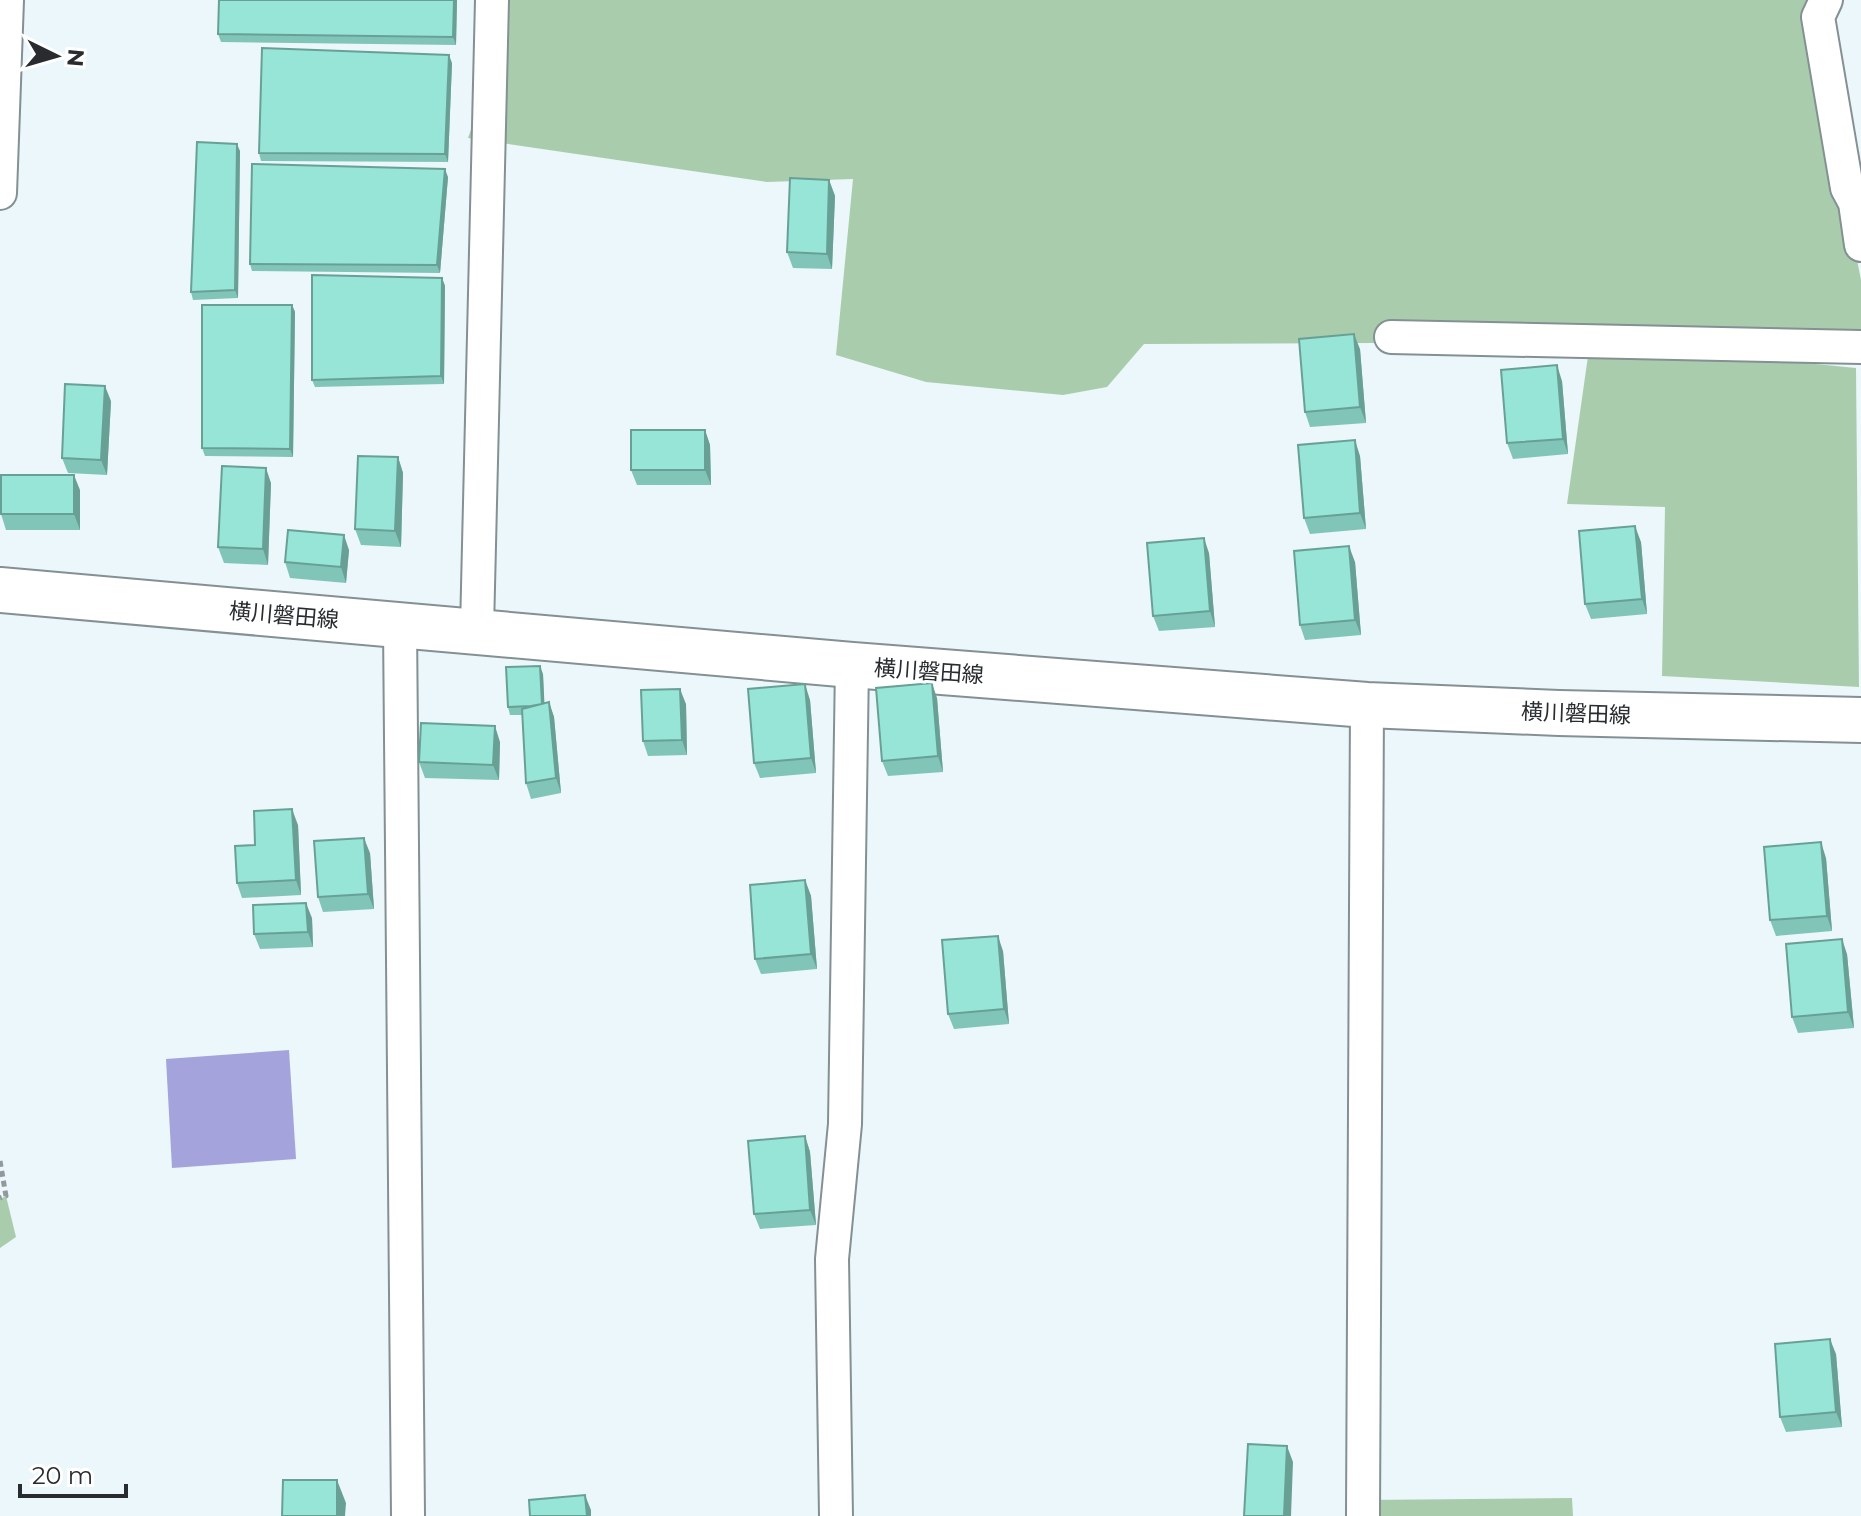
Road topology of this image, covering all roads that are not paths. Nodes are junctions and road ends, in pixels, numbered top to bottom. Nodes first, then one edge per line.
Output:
1 (7, 0) edge
2 (492, 0) edge
3 (1826, 0) edge
4 (0, 193) edge
5 (1861, 245) edge
6 (1391, 337) dead end
7 (1861, 347) edge
8 (0, 590) edge
9 (400, 625) junction
10 (477, 629) junction
11 (852, 665) junction
12 (1367, 705) junction
13 (1861, 720) edge
14 (408, 1516) edge
15 (836, 1516) edge
16 (1363, 1516) edge

1 - 4 street
2 - 10 street
3 - 5 street
6 - 7 street
8 - 9 main road, 横川磐田線
9 - 10 main road, 横川磐田線
9 - 14 street
10 - 11 main road, 横川磐田線
11 - 12 main road, 横川磐田線
11 - 15 street
12 - 13 main road, 横川磐田線
12 - 16 street

